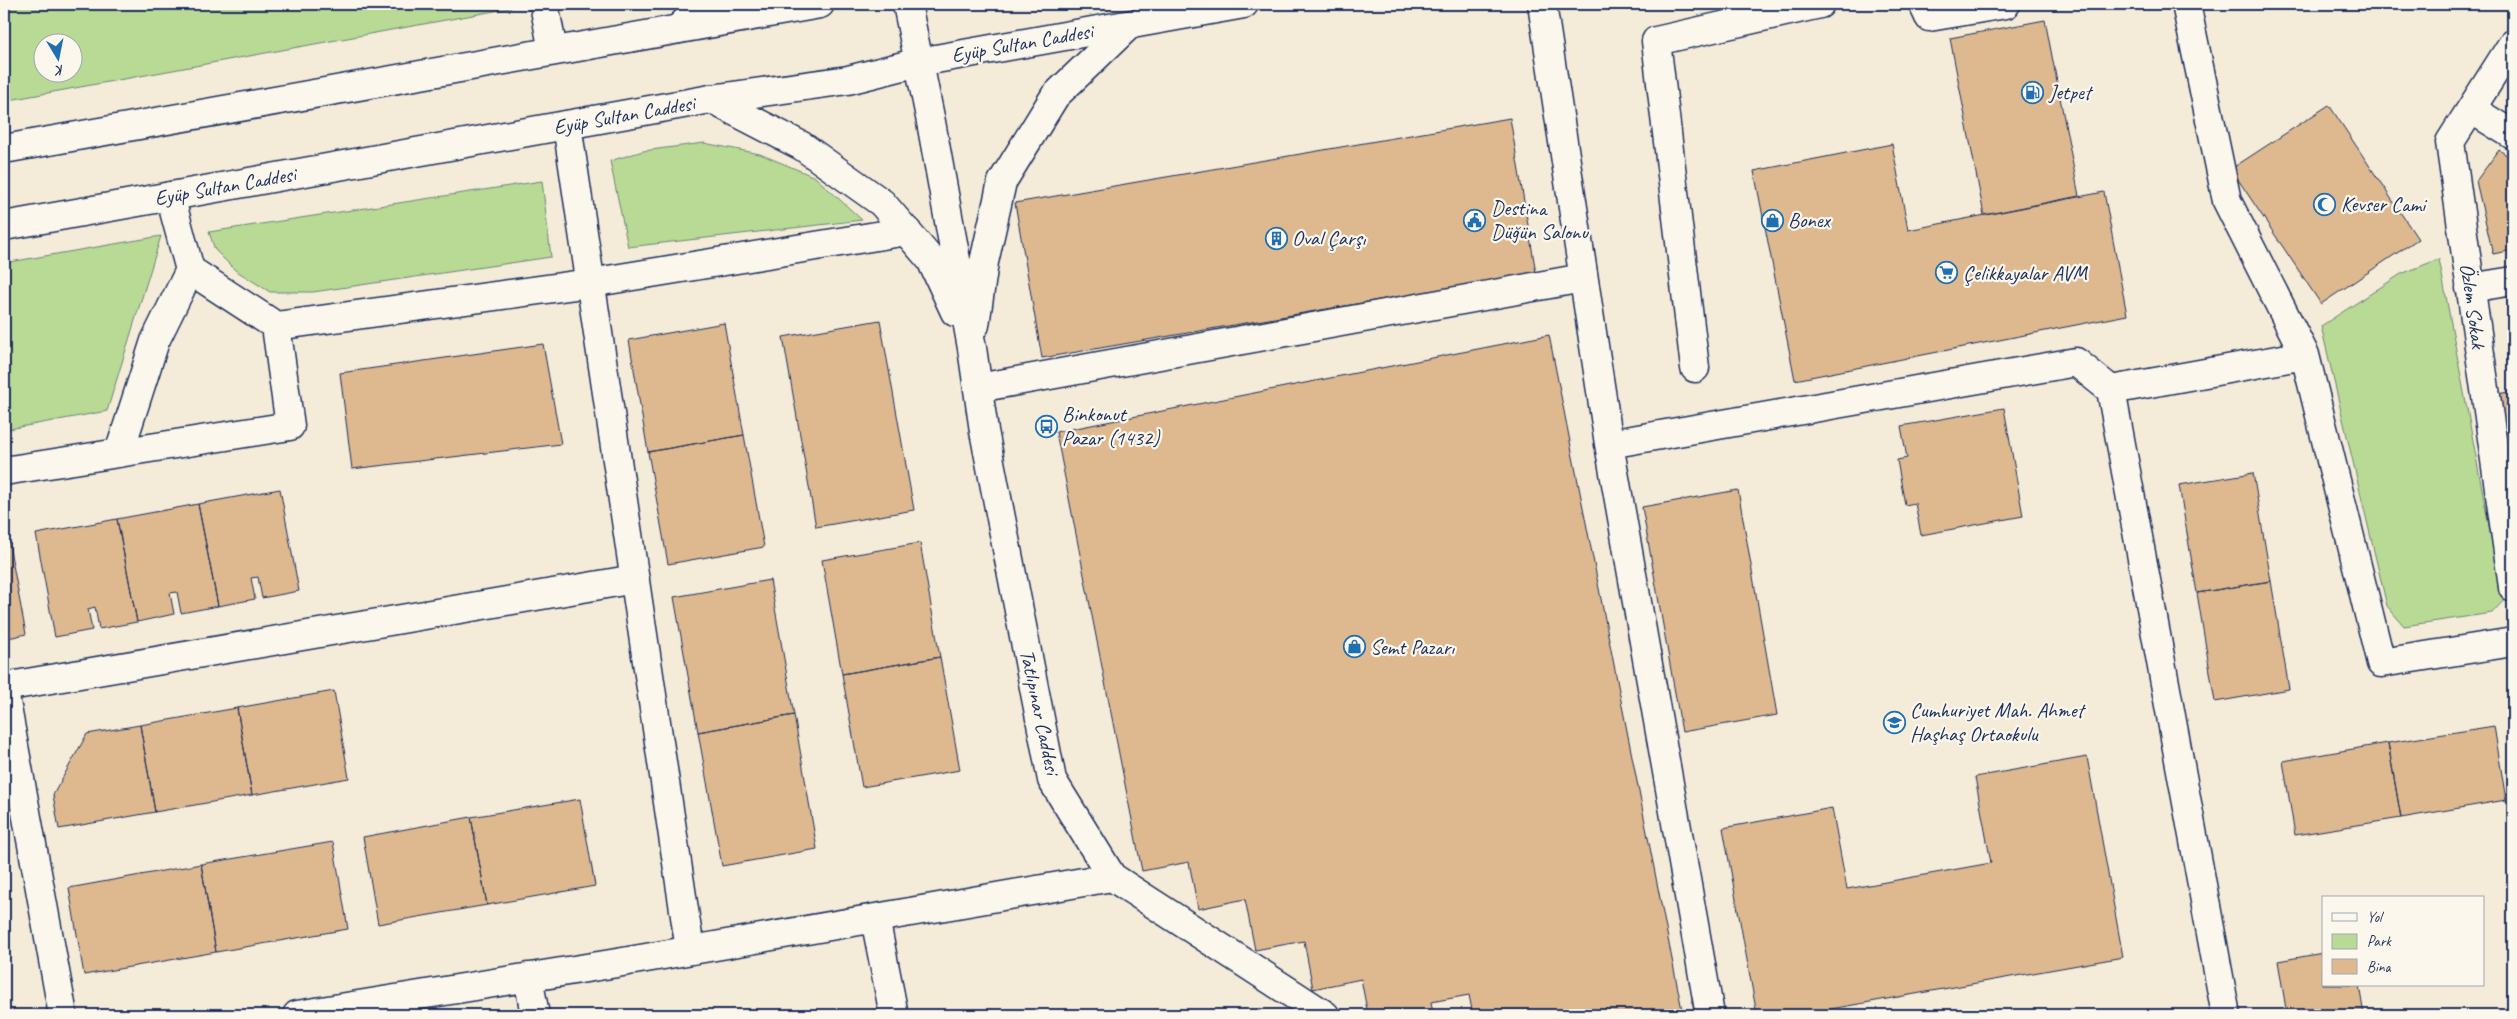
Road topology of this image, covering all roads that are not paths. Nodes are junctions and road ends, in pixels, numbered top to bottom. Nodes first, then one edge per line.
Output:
1 (544, 4) edge
2 (704, 4) edge
3 (820, 4) edge
4 (907, 4) edge
5 (1244, 4) edge
6 (1542, 4) edge
7 (1820, 4) edge
8 (1923, 4) edge
9 (2006, 4) edge
10 (2186, 4) edge
11 (1129, 25) junction
12 (678, 29) junction
13 (2513, 43) edge
14 (553, 51) junction
15 (918, 62) junction
16 (711, 99) junction
17 (2471, 109) junction
18 (567, 125) junction
19 (2513, 134) edge
20 (4, 149) edge
21 (170, 196) junction
22 (4, 226) edge
23 (907, 231) junction
24 (190, 270) junction
25 (1583, 278) junction
26 (2513, 281) edge
27 (590, 283) junction
28 (2470, 288) junction
29 (276, 326) junction
30 (972, 348) junction
31 (2305, 355) junction
32 (1695, 368) dead end
33 (978, 388) junction
34 (2111, 390) junction
35 (1609, 444) junction
36 (119, 453) junction
37 (4, 471) edge
38 (635, 579) junction
39 (2513, 587) edge
40 (2513, 642) edge
41 (4, 687) edge
42 (4, 691) edge
43 (1112, 877) junction
44 (875, 918) junction
45 (690, 950) junction
46 (528, 977) junction
47 (63, 1015) edge
48 (297, 1015) edge
49 (534, 1015) edge
50 (894, 1015) edge
51 (1325, 1015) edge
52 (1710, 1015) edge
53 (2226, 1015) edge

1 - 14 street
2 - 12 street
3 - 12 street
4 - 15 street
5 - 11 street, Eyüp Sultan Caddesi
6 - 25 street
7 - 32 street
8 - 9 street
10 - 31 street
11 - 15 street, Eyüp Sultan Caddesi
11 - 30 street
12 - 14 street
13 - 17 street, Özlem Sokak
14 - 20 street
15 - 16 street, Eyüp Sultan Caddesi
15 - 30 street
16 - 18 street, Eyüp Sultan Caddesi
16 - 23 street
17 - 19 street
17 - 28 street, Özlem Sokak
18 - 21 street, Eyüp Sultan Caddesi
18 - 27 street
21 - 22 street, Eyüp Sultan Caddesi
21 - 24 street
23 - 27 street
23 - 30 street
24 - 29 street
24 - 36 street
25 - 33 street
25 - 35 street
26 - 28 street
27 - 29 street
27 - 38 street
28 - 39 street, Özlem Sokak
29 - 36 street
30 - 33 street, Tatlıpınar Caddesi
31 - 34 street
31 - 40 street
33 - 43 street, Tatlıpınar Caddesi
34 - 35 street
34 - 53 street
35 - 52 street
36 - 37 street
38 - 41 street
38 - 45 street
42 - 47 street
43 - 44 street
43 - 51 street, Tatlıpınar Caddesi
44 - 45 street
44 - 50 street
45 - 46 street
46 - 48 street
46 - 49 street

